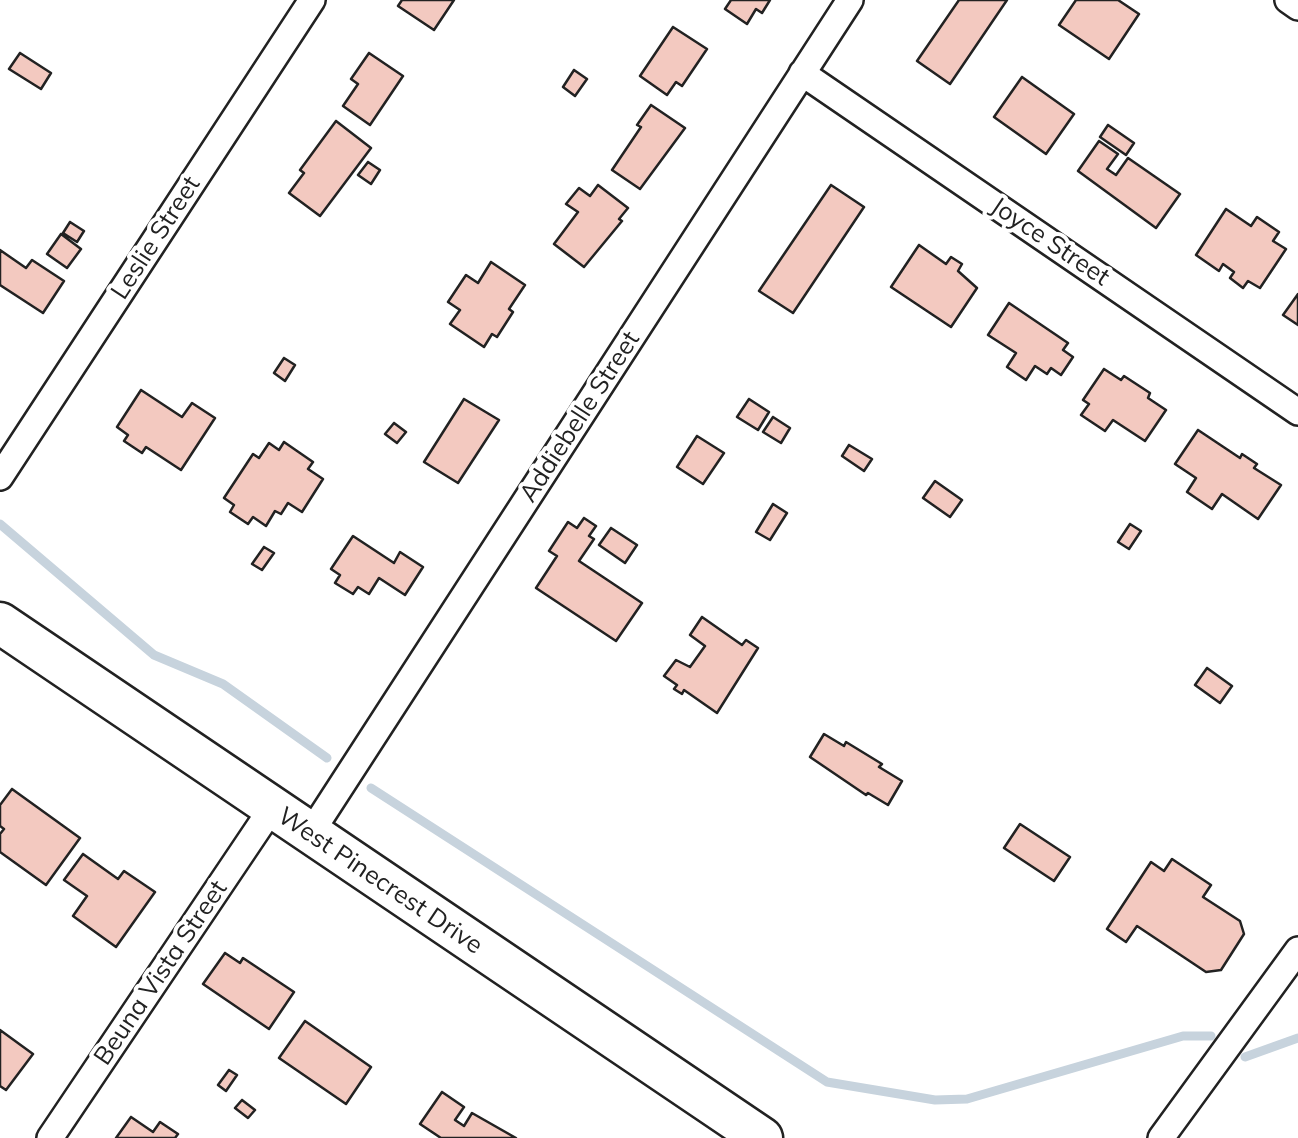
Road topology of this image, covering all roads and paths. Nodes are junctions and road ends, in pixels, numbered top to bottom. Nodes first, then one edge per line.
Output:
1 (312, 0) edge
2 (850, 0) edge
3 (1288, 0) edge
4 (1298, 7) edge
5 (802, 72) junction
6 (1298, 412) edge
7 (0, 477) edge
8 (0, 623) edge
9 (272, 808) junction
10 (310, 834) junction
11 (1298, 950) edge
12 (50, 1138) edge
13 (762, 1138) edge
14 (1161, 1138) edge

1 - 7 street, Leslie Street
2 - 5 street, Addiebelle Street
3 - 4 street
5 - 6 street, Joyce Street
5 - 10 street, Addiebelle Street
8 - 9 main road, West Pinecrest Drive
9 - 10 main road, West Pinecrest Drive
9 - 12 street, Beuna Vista Street
10 - 13 main road, West Pinecrest Drive
11 - 14 street

